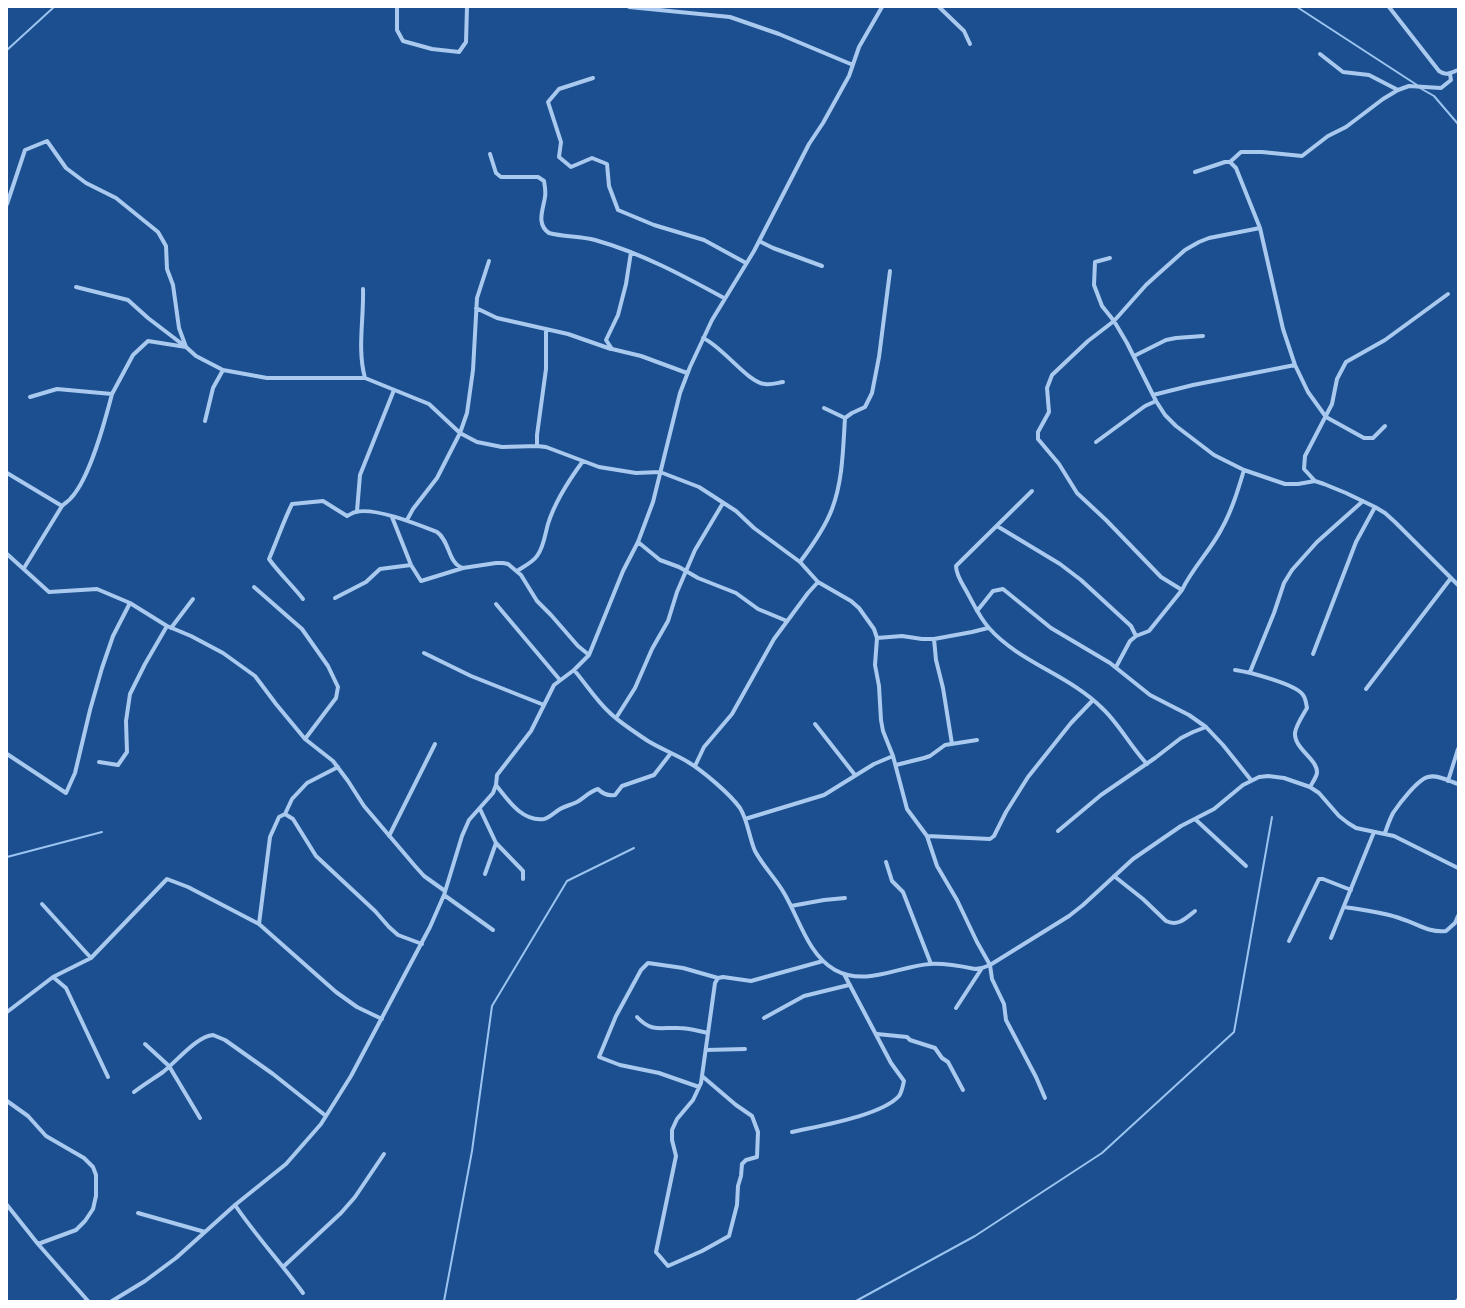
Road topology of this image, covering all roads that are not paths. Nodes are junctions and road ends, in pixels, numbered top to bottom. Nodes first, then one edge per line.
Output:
1 (397, 7) edge
2 (467, 7) edge
3 (628, 7) edge
4 (882, 7) edge
5 (939, 7) edge
6 (1389, 7) edge
7 (970, 44) dead end
8 (1320, 54) dead end
9 (853, 66) junction
10 (1458, 70) edge
11 (1450, 74) junction
12 (593, 78) dead end
13 (1398, 90) junction
14 (490, 154) dead end
15 (1230, 162) junction
16 (1195, 172) dead end
17 (7, 204) edge
18 (1260, 228) junction
19 (759, 241) junction
20 (631, 252) junction
21 (1110, 258) dead end
22 (489, 261) dead end
23 (746, 263) junction
24 (822, 266) dead end
25 (890, 271) dead end
26 (76, 287) dead end
27 (363, 289) dead end
28 (1448, 294) dead end
29 (724, 298) junction
30 (476, 308) junction
31 (1114, 321) junction
32 (546, 329) junction
33 (1203, 336) dead end
34 (704, 338) junction
35 (186, 347) junction
36 (612, 349) junction
37 (1134, 356) junction
38 (1295, 365) junction
39 (223, 370) junction
40 (687, 373) junction
41 (365, 378) junction
42 (783, 382) dead end
43 (394, 390) junction
44 (112, 394) junction
45 (1153, 395) junction
46 (30, 397) dead end
47 (1156, 401) junction
48 (824, 408) dead end
49 (1326, 417) junction
50 (845, 418) junction
51 (205, 421) dead end
52 (1385, 426) dead end
53 (460, 433) junction
54 (1096, 442) dead end
55 (537, 446) junction
56 (583, 461) junction
57 (1244, 470) junction
58 (660, 472) junction
59 (7, 473) edge
60 (1315, 481) junction
61 (1032, 491) dead end
62 (1363, 501) junction
63 (723, 503) junction
64 (62, 506) junction
65 (1375, 507) junction
66 (357, 511) junction
67 (392, 517) junction
68 (407, 520) junction
69 (997, 526) junction
70 (638, 542) junction
71 (7, 554) edge
72 (800, 562) junction
73 (411, 565) junction
74 (24, 568) junction
75 (463, 568) junction
76 (517, 571) junction
77 (686, 571) junction
78 (1450, 578) junction
79 (818, 582) junction
80 (1458, 585) edge
81 (254, 587) dead end
82 (1182, 590) junction
83 (335, 598) dead end
84 (193, 599) dead end
85 (303, 599) dead end
86 (130, 603) junction
87 (496, 604) dead end
88 (977, 611) junction
89 (787, 621) junction
90 (169, 626) junction
91 (988, 628) junction
92 (1136, 636) junction
93 (877, 638) junction
94 (934, 639) junction
95 (424, 654) dead end
96 (1312, 654) dead end
97 (589, 655) junction
98 (1116, 667) junction
99 (574, 670) junction
100 (1235, 670) dead end
101 (1250, 672) junction
102 (560, 680) junction
103 (1366, 689) dead end
104 (1093, 700) junction
105 (544, 705) junction
106 (616, 718) junction
107 (815, 724) dead end
108 (1206, 727) junction
109 (306, 739) junction
110 (977, 740) dead end
111 (435, 744) dead end
112 (952, 744) junction
113 (1458, 749) edge
114 (671, 753) junction
115 (7, 754) edge
116 (893, 756) junction
117 (99, 762) dead end
118 (1146, 764) junction
119 (896, 765) junction
120 (695, 766) junction
121 (338, 767) junction
122 (855, 775) junction
123 (1251, 780) junction
124 (1448, 781) junction
125 (1458, 784) edge
126 (496, 785) junction
127 (1310, 787) junction
128 (480, 809) junction
129 (285, 814) junction
130 (745, 819) junction
131 (1196, 819) junction
132 (1058, 831) dead end
133 (1374, 832) junction
134 (1384, 833) junction
135 (390, 836) junction
136 (927, 836) junction
137 (496, 843) junction
138 (886, 862) dead end
139 (1246, 866) dead end
140 (1458, 868) edge
141 (485, 874) dead end
142 (1114, 876) junction
143 (523, 879) dead end
144 (1351, 890) junction
145 (445, 893) junction
146 (845, 898) dead end
147 (42, 904) dead end
148 (791, 906) junction
149 (1344, 907) junction
150 (1195, 911) dead end
151 (1458, 916) edge
152 (259, 924) junction
153 (493, 930) dead end
154 (1331, 938) dead end
155 (1289, 941) dead end
156 (422, 944) junction
157 (91, 958) junction
158 (823, 961) junction
159 (931, 964) junction
160 (990, 965) junction
161 (982, 968) junction
162 (844, 974) junction
163 (54, 977) junction
164 (718, 978) junction
165 (849, 985) junction
166 (956, 1008) dead end
167 (7, 1012) edge
168 (637, 1017) dead end
169 (764, 1018) dead end
170 (382, 1019) junction
171 (708, 1033) junction
172 (877, 1034) junction
173 (145, 1044) dead end
174 (745, 1049) dead end
175 (706, 1050) junction
176 (169, 1066) junction
177 (702, 1076) junction
178 (108, 1077) dead end
179 (699, 1087) junction
180 (963, 1090) dead end
181 (134, 1092) dead end
182 (1045, 1098) dead end
183 (7, 1101) edge
184 (326, 1116) junction
185 (200, 1118) dead end
186 (792, 1132) dead end
187 (384, 1154) dead end
188 (235, 1204) junction
189 (7, 1205) edge
190 (138, 1214) dead end
191 (205, 1232) junction
192 (38, 1244) junction
193 (283, 1267) junction
194 (303, 1293) dead end
195 (88, 1301) edge
196 (112, 1301) edge

1 - 2 street
3 - 9 street
4 - 9 street
5 - 7 street
6 - 11 street
8 - 13 street
9 - 19 street
10 - 11 street
11 - 13 street
12 - 23 street
13 - 15 street
14 - 20 street
15 - 16 street
15 - 18 street
17 - 35 street
18 - 31 street
18 - 38 street
19 - 23 street
19 - 24 street
20 - 29 street
20 - 36 street
21 - 31 street
22 - 30 street
23 - 29 street
25 - 50 street
26 - 35 street
27 - 41 street
28 - 49 street
29 - 34 street
30 - 32 street
30 - 53 street
31 - 37 street
31 - 82 street
32 - 36 street
32 - 55 street
33 - 37 street
34 - 40 street
34 - 42 street
35 - 39 street
35 - 44 street
36 - 40 street
37 - 45 street
38 - 45 street
38 - 49 street
39 - 41 street
39 - 51 street
40 - 58 street
41 - 43 street
43 - 53 street
43 - 66 street
44 - 46 street
44 - 64 street
45 - 47 street
47 - 54 street
47 - 57 street
48 - 50 street
49 - 52 street
49 - 60 street
50 - 72 street
53 - 55 street
53 - 68 street
55 - 56 street
56 - 58 street
56 - 76 street
57 - 60 street
57 - 82 street
58 - 63 street
58 - 70 street
59 - 64 street
60 - 62 street
61 - 69 street
62 - 65 street
62 - 101 street
63 - 72 street
63 - 77 street
64 - 74 street
65 - 78 street
65 - 96 street
66 - 67 street
66 - 85 street
67 - 68 street
67 - 73 street
68 - 75 street
69 - 88 street
69 - 92 street
70 - 77 street
70 - 97 street
71 - 74 street
72 - 79 street
73 - 75 street
73 - 83 street
74 - 86 street
75 - 76 street
76 - 97 street
77 - 89 street
77 - 106 street
78 - 80 street
78 - 103 street
79 - 89 street
79 - 93 street
81 - 109 street
82 - 92 street
84 - 90 street
86 - 90 street
86 - 115 street
87 - 102 street
88 - 91 street
88 - 98 street
89 - 120 street
90 - 109 street
90 - 117 street
91 - 94 street
91 - 104 street
92 - 98 street
93 - 94 street
93 - 116 street
94 - 112 street
95 - 105 street
97 - 99 street
98 - 108 street
99 - 102 street
99 - 106 street
100 - 101 street
101 - 127 street
102 - 105 street
104 - 118 street
104 - 136 street
105 - 126 street
106 - 114 street
107 - 122 street
108 - 118 street
108 - 123 street
109 - 121 street
110 - 112 street
111 - 135 street
112 - 119 street
113 - 124 street
114 - 120 street
114 - 126 street
116 - 119 street
116 - 122 street
118 - 132 street
119 - 136 street
120 - 130 street
121 - 129 street
121 - 135 street
122 - 130 street
123 - 127 street
123 - 131 street
124 - 125 street
124 - 134 street
126 - 128 street
127 - 133 street
128 - 137 street
128 - 145 street
129 - 152 street
129 - 156 street
130 - 148 street
131 - 139 street
131 - 142 street
133 - 134 street
133 - 144 street
134 - 140 street
135 - 145 street
136 - 160 street
137 - 141 street
137 - 143 street
138 - 159 street
142 - 150 street
142 - 160 street
144 - 149 street
144 - 155 street
145 - 153 street
145 - 156 street
146 - 148 street
147 - 157 street
148 - 158 street
149 - 151 street
149 - 154 street
152 - 157 street
152 - 170 street
156 - 170 street
157 - 163 street
158 - 162 street
158 - 164 street
159 - 161 street
159 - 162 street
160 - 161 street
160 - 182 street
161 - 166 street
162 - 165 street
163 - 167 street
163 - 178 street
164 - 171 street
164 - 179 street
165 - 169 street
165 - 172 street
168 - 171 street
170 - 184 street
171 - 175 street
172 - 180 street
172 - 186 street
173 - 176 street
174 - 175 street
175 - 177 street
176 - 181 street
176 - 184 street
176 - 185 street
177 - 179 street
177 - 179 street
183 - 192 street
184 - 188 street
187 - 193 street
188 - 191 street
188 - 193 street
189 - 192 street
190 - 191 street
191 - 196 street
192 - 195 street
193 - 194 street

